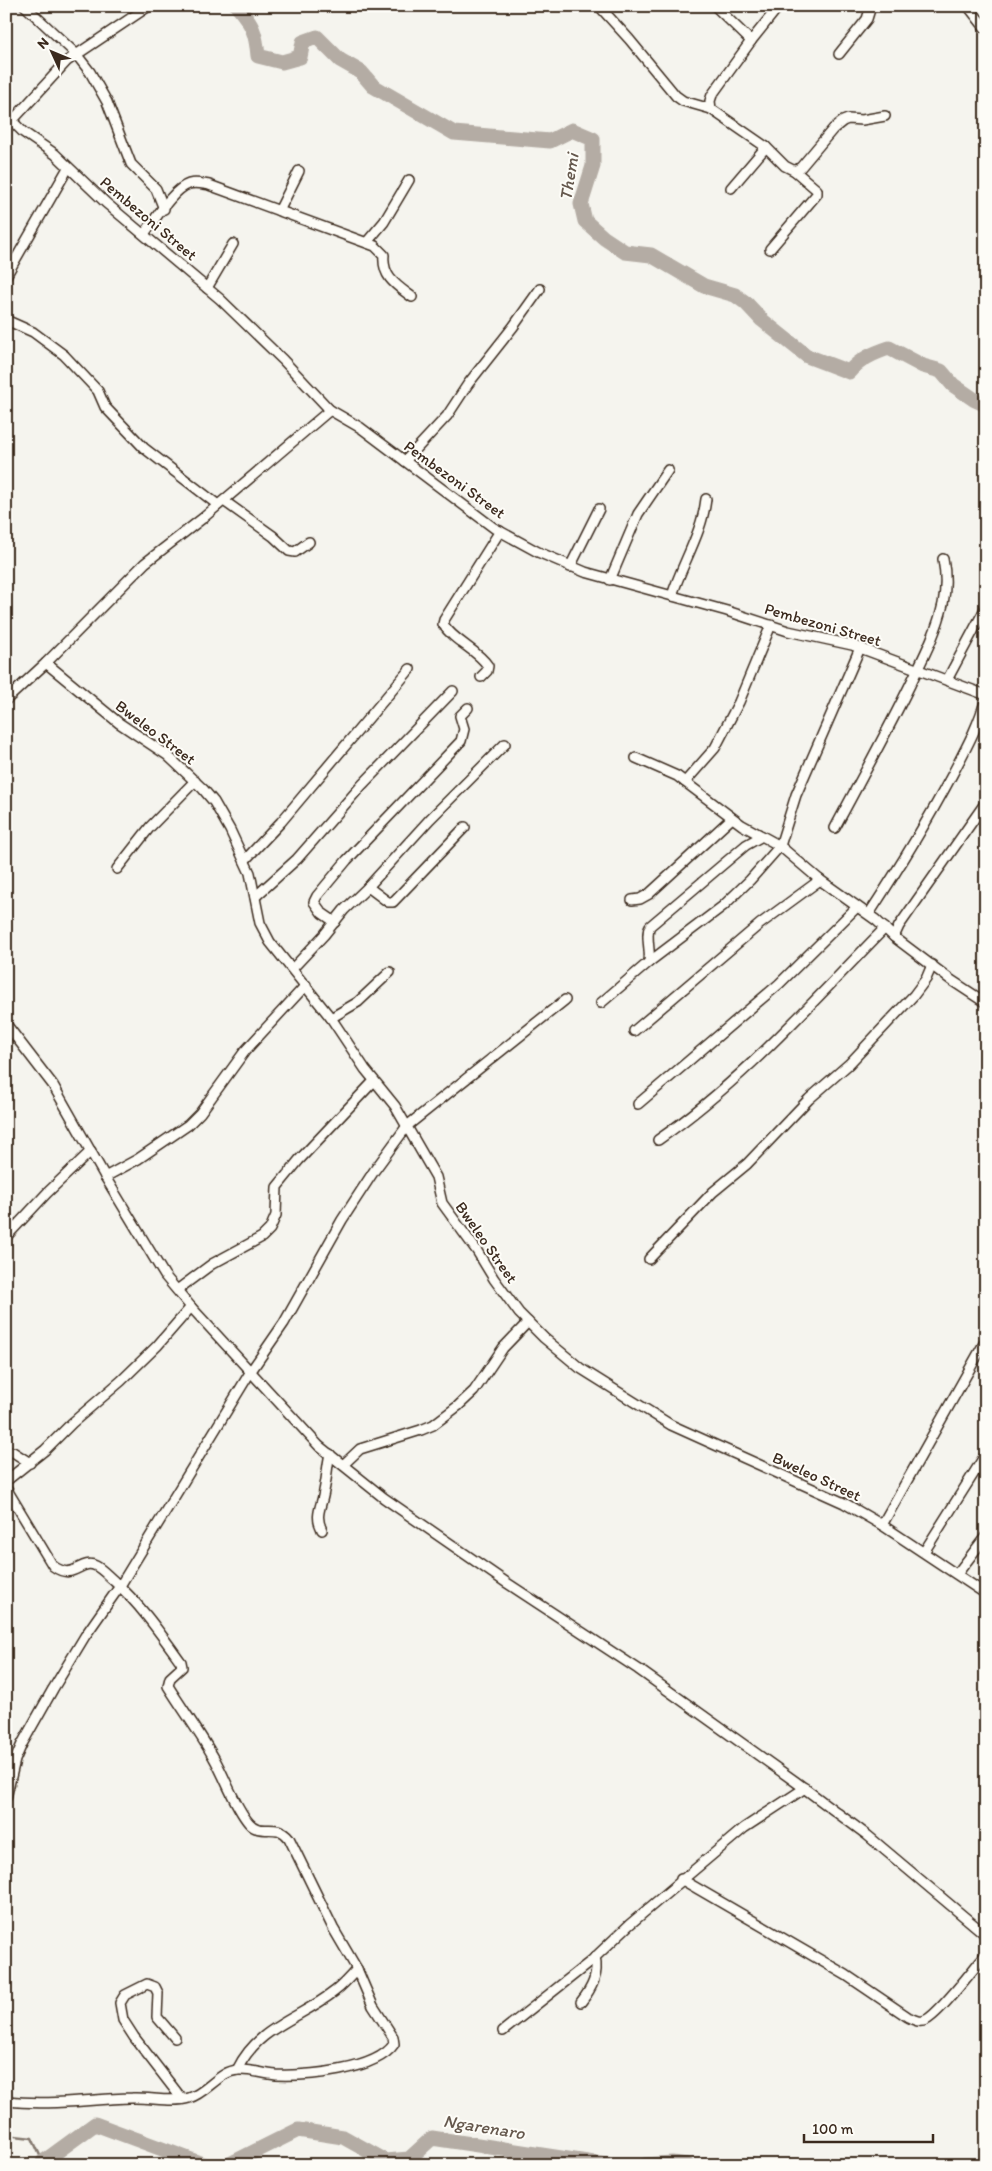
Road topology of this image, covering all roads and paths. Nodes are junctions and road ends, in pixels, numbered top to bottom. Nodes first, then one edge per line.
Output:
1 (25, 6) edge
2 (149, 6) edge
3 (599, 6) edge
4 (716, 6) edge
5 (780, 6) edge
6 (871, 6) edge
7 (968, 6) edge
8 (986, 29) edge
9 (751, 41) junction
10 (76, 54) junction
11 (839, 54) dead end
12 (711, 109) junction
13 (885, 116) dead end
14 (9, 118) edge
15 (766, 147) junction
16 (68, 168) junction
17 (299, 171) dead end
18 (794, 171) junction
19 (409, 180) dead end
20 (731, 188) dead end
21 (164, 210) junction
22 (279, 211) junction
23 (144, 234) junction
24 (367, 242) junction
25 (233, 244) dead end
26 (770, 249) dead end
27 (6, 276) edge
28 (207, 288) junction
29 (540, 289) dead end
30 (412, 297) dead end
31 (6, 320) edge
32 (330, 410) junction
33 (405, 461) junction
34 (668, 470) dead end
35 (706, 499) dead end
36 (221, 503) junction
37 (600, 509) dead end
38 (500, 531) junction
39 (309, 542) dead end
40 (943, 559) dead end
41 (570, 567) junction
42 (610, 580) junction
43 (672, 596) junction
44 (986, 607) edge
45 (771, 625) junction
46 (860, 648) junction
47 (46, 663) junction
48 (410, 669) dead end
49 (918, 669) junction
50 (481, 677) dead end
51 (947, 680) junction
52 (452, 691) dead end
53 (986, 696) edge
54 (6, 700) edge
55 (468, 708) dead end
56 (505, 744) dead end
57 (636, 758) dead end
58 (194, 781) junction
59 (685, 782) junction
60 (986, 802) edge
61 (732, 818) junction
62 (465, 827) dead end
63 (835, 828) dead end
64 (762, 836) junction
65 (780, 846) junction
66 (245, 860) junction
67 (117, 869) dead end
68 (820, 880) junction
69 (368, 887) junction
70 (255, 896) junction
71 (632, 900) dead end
72 (857, 907) junction
73 (869, 914) junction
74 (335, 922) junction
75 (885, 928) junction
76 (894, 937) junction
77 (649, 962) junction
78 (932, 965) junction
79 (293, 968) junction
80 (390, 972) dead end
81 (306, 985) junction
82 (565, 1000) dead end
83 (600, 1003) dead end
84 (986, 1003) edge
85 (331, 1018) junction
86 (6, 1024) edge
87 (634, 1031) dead end
88 (374, 1081) junction
89 (638, 1104) dead end
90 (407, 1126) junction
91 (658, 1140) dead end
92 (91, 1151) junction
93 (105, 1177) junction
94 (6, 1237) edge
95 (649, 1259) dead end
96 (177, 1290) junction
97 (191, 1307) junction
98 (528, 1322) junction
99 (986, 1340) edge
100 (252, 1371) junction
101 (6, 1452) edge
102 (330, 1454) junction
103 (986, 1454) edge
104 (30, 1463) junction
105 (344, 1465) junction
106 (6, 1481) edge
107 (6, 1488) edge
108 (882, 1525) junction
109 (322, 1530) dead end
110 (986, 1536) edge
111 (924, 1552) junction
112 (957, 1574) junction
113 (120, 1586) junction
114 (986, 1594) edge
115 (805, 1788) junction
116 (6, 1798) edge
117 (682, 1879) junction
118 (986, 1936) edge
119 (986, 1954) edge
120 (595, 1957) junction
121 (357, 1969) junction
122 (581, 2002) dead end
123 (503, 2031) dead end
124 (174, 2038) dead end
125 (236, 2070) junction
126 (182, 2099) junction
127 (6, 2101) edge

1 - 10 street
2 - 10 street
3 - 12 street
4 - 9 street
5 - 9 street
6 - 11 street
7 - 8 street
9 - 12 street
10 - 14 street
10 - 21 street
12 - 15 street
13 - 18 street
14 - 16 street, Pembezoni Street
15 - 18 street
15 - 20 street
16 - 23 street, Pembezoni Street
16 - 27 street
17 - 22 street
18 - 26 street
19 - 24 street
21 - 22 street
21 - 23 street
22 - 24 street
23 - 28 street, Pembezoni Street
24 - 30 street
25 - 28 street
28 - 32 street, Pembezoni Street
29 - 33 street
31 - 36 street
32 - 33 street, Pembezoni Street
32 - 36 street
33 - 38 street, Pembezoni Street
34 - 42 street
35 - 43 street
36 - 39 street
36 - 47 street
37 - 41 street
38 - 41 street, Pembezoni Street
38 - 50 street
40 - 49 street
41 - 42 street, Pembezoni Street
42 - 43 street, Pembezoni Street
43 - 45 street, Pembezoni Street
44 - 51 street
45 - 46 street, Pembezoni Street
45 - 59 street
46 - 49 street, Pembezoni Street
46 - 65 street
47 - 54 street
47 - 58 street, Bweleo Street
48 - 66 street
49 - 51 street, Pembezoni Street
49 - 63 street
51 - 53 street, Pembezoni Street
52 - 70 street
53 - 73 street
55 - 74 street
56 - 69 street
57 - 59 street
58 - 66 street, Bweleo Street
58 - 67 street
59 - 61 street
60 - 76 street
61 - 64 street
61 - 71 street
62 - 69 street
64 - 65 street
64 - 77 street
65 - 68 street
65 - 77 street
66 - 70 street, Bweleo Street
68 - 72 street
68 - 87 street
69 - 74 street
70 - 79 street, Bweleo Street
72 - 73 street
72 - 89 street
73 - 75 street
74 - 79 street
75 - 76 street
75 - 91 street
76 - 78 street
77 - 83 street
78 - 84 street
78 - 95 street
79 - 81 street, Bweleo Street
80 - 85 street
81 - 85 street, Bweleo Street
81 - 93 street
82 - 90 street
85 - 88 street, Bweleo Street
86 - 92 street
88 - 90 street, Bweleo Street
88 - 96 street
90 - 98 street, Bweleo Street
90 - 100 street
92 - 93 street
92 - 94 street
93 - 96 street
96 - 97 street
97 - 100 street
97 - 104 street
98 - 105 street
98 - 108 street, Bweleo Street
99 - 108 street
100 - 102 street
100 - 113 street
101 - 104 street
102 - 105 street
102 - 109 street
103 - 111 street
104 - 106 street
105 - 115 street
107 - 113 street
108 - 111 street, Bweleo Street
110 - 112 street
111 - 112 street, Bweleo Street
112 - 114 street, Bweleo Street
113 - 116 street
113 - 121 street
115 - 117 street
115 - 118 street
117 - 119 street
117 - 120 street
120 - 122 street
120 - 123 street
121 - 125 street
121 - 125 street
124 - 126 street
125 - 126 street
126 - 127 street

